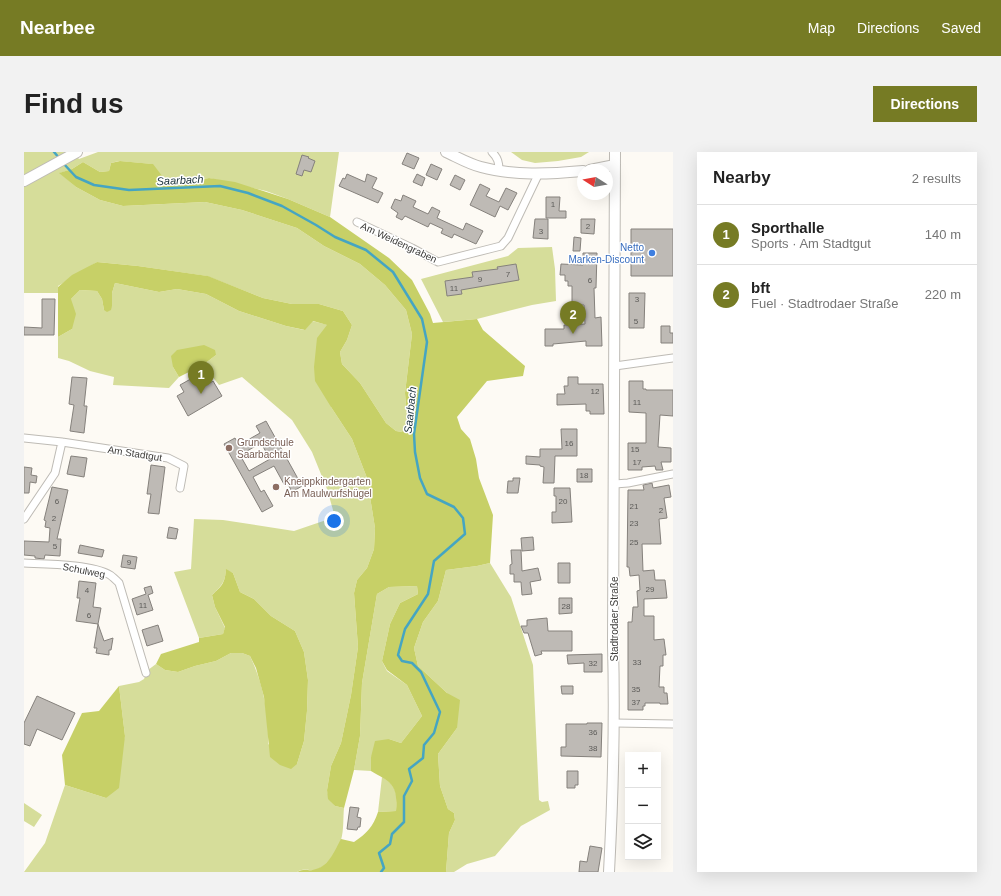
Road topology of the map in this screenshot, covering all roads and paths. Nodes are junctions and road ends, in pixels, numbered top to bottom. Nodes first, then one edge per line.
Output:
1 (77, 152) edge
2 (446, 152) edge
3 (492, 152) edge
4 (615, 152) edge
5 (615, 165) joint
6 (499, 170) junction
7 (577, 171) edge
8 (539, 173) junction
9 (24, 181) edge
10 (357, 222) dead end
11 (673, 358) edge
12 (615, 366) junction
13 (24, 438) edge
14 (62, 442) junction
15 (673, 474) edge
16 (614, 484) junction
17 (180, 488) dead end
18 (24, 519) edge
19 (24, 563) edge
20 (146, 673) dead end
21 (615, 723) junction
22 (673, 724) edge
23 (609, 872) edge

1 - 9 main road
2 - 6 main road
3 - 6 street
4 - 5 main road, Stadtrodaer Straße
5 - 12 main road, Stadtrodaer Straße
6 - 8 main road
7 - 8 main road
8 - 10 street, Am Weidengraben
11 - 12 street
12 - 16 main road, Stadtrodaer Straße
13 - 14 street, Am Stadtgut
14 - 17 street, Am Stadtgut
14 - 18 street
15 - 16 street
16 - 21 main road, Stadtrodaer Straße
19 - 20 street, Schulweg
21 - 22 street
21 - 23 main road, Stadtrodaer Straße

